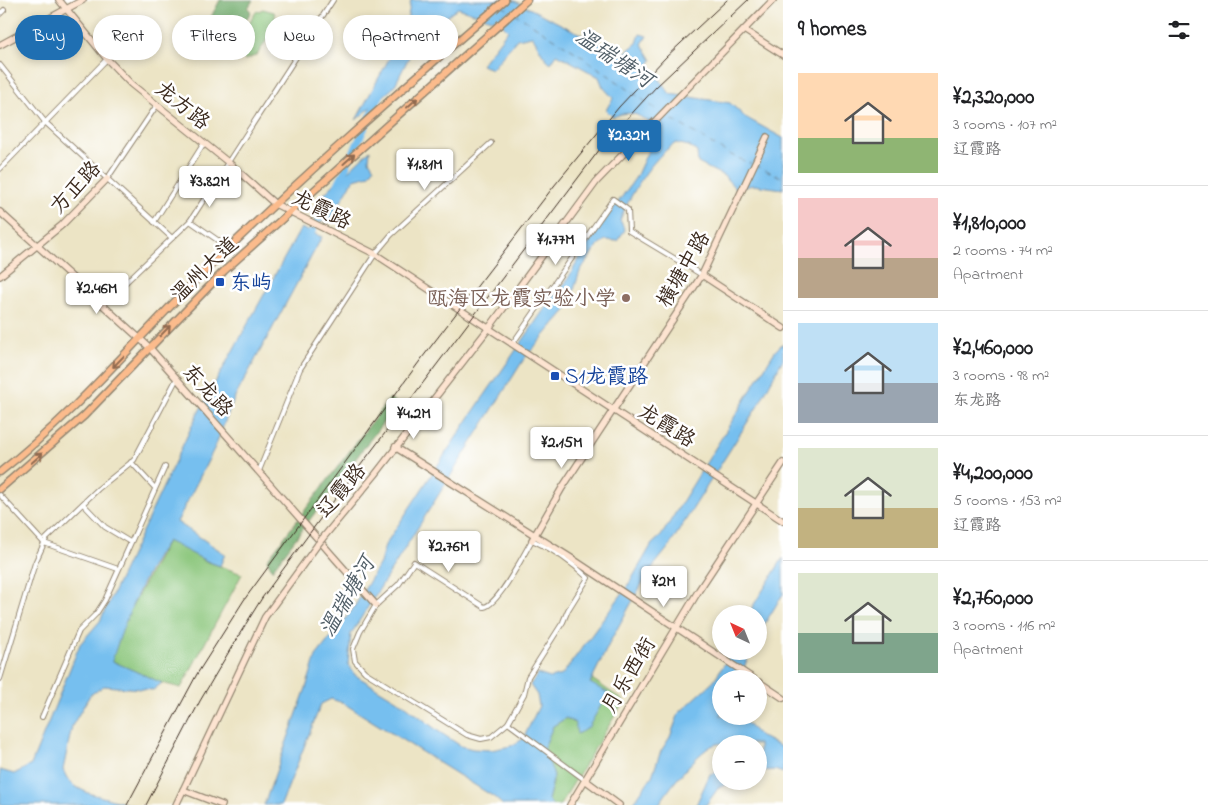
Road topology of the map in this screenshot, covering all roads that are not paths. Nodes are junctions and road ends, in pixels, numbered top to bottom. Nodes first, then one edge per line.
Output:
1 (59, 0) edge
2 (83, 0) edge
3 (333, 0) edge
4 (504, 0) edge
5 (527, 0) edge
6 (773, 0) edge
7 (66, 9) junction
8 (4, 10) dead end
9 (0, 14) edge
10 (744, 30) junction
11 (93, 43) edge
12 (0, 45) edge
13 (783, 55) edge
14 (107, 60) joint
15 (0, 65) edge
16 (157, 104) junction
17 (45, 122) junction
18 (767, 137) dead end
19 (204, 143) junction
20 (491, 143) dead end
21 (229, 162) junction
22 (0, 169) edge
23 (107, 179) junction
24 (276, 204) junction
25 (0, 212) edge
26 (290, 212) junction
27 (190, 221) junction
28 (154, 222) junction
29 (172, 238) junction
30 (37, 246) junction
31 (229, 248) junction
32 (376, 254) junction
33 (702, 275) junction
34 (0, 276) edge
35 (102, 305) junction
36 (489, 328) junction
37 (783, 328) edge
38 (140, 340) junction
39 (513, 344) junction
40 (149, 348) junction
41 (176, 380) junction
42 (613, 410) junction
43 (395, 448) junction
44 (132, 462) junction
45 (783, 463) edge
46 (165, 467) dead end
47 (259, 471) junction
48 (0, 472) edge
49 (155, 488) junction
50 (0, 489) edge
51 (0, 495) edge
52 (83, 504) junction
53 (756, 504) junction
54 (783, 520) edge
55 (533, 537) junction
56 (130, 542) junction
57 (44, 543) junction
58 (118, 569) junction
59 (375, 604) junction
60 (676, 627) junction
61 (740, 670) edge
62 (0, 679) edge
63 (767, 687) edge
64 (783, 698) edge
65 (42, 717) dead end
66 (508, 723) junction
67 (585, 780) junction
68 (183, 790) junction
69 (176, 805) edge
70 (222, 805) edge
71 (570, 805) edge
72 (619, 805) edge

1 - 7 street, 龙方路
2 - 7 street
3 - 21 street
4 - 24 main road, 温州大道
26 -> 5 main road, 温州大道
6 - 10 street, 辽霞路
7 - 11 street, 龙方路
7 - 12 street
8 - 9 street
10 - 13 street
10 - 36 street, 辽霞路
14 - 16 street, 龙方路
14 - 17 street
15 - 17 street
16 - 19 street, 龙方路
16 - 23 street, 方正路
17 - 22 street
17 - 23 street
18 - 33 street, 横塘中路
19 - 21 street, 龙方路
19 - 28 street
20 - 32 street
21 - 24 street, 龙方路
21 - 27 street
23 - 28 street
23 - 30 street, 方正路
24 - 26 street, 龙霞路
24 - 31 main road, 温州大道
25 - 30 street, 东龙路
26 - 32 street, 龙霞路
40 -> 26 main road, 温州大道
27 - 29 street
27 - 31 street
28 - 29 street
29 - 35 street
30 - 34 street, 方正路
30 - 35 street, 东龙路
31 - 38 main road, 温州大道
32 - 36 street, 龙霞路
32 - 47 street
33 - 37 street
33 - 39 street
33 - 42 street, 横塘中路
35 - 38 street, 东龙路
36 - 39 street, 龙霞路
36 - 43 street, 辽霞路
38 - 40 street, 东龙路
38 -> 48 main road, 温州大道
39 - 42 street, 龙霞路
40 - 41 street, 东龙路
50 -> 40 main road, 温州大道
41 - 44 street
41 - 47 street, 东龙路
42 - 53 street, 龙霞路
42 - 55 street, 横塘中路
43 - 55 street
43 - 68 street, 辽霞路, bridge
44 - 49 street
44 - 52 street
45 - 53 street, 月乐西街
46 - 49 street
47 - 59 street, 东龙路
49 - 56 street
51 - 57 street
52 - 56 street
52 - 57 street
53 - 54 street, 龙霞路
53 - 60 street, 月乐西街
55 - 59 street
55 - 60 street
55 - 66 street
56 - 58 street
57 - 58 street
57 - 62 street
58 - 65 street
59 - 66 street
60 - 61 street
60 - 67 street, 月乐西街
63 - 64 street
66 - 67 street
67 - 71 street, 月乐西街
67 - 72 street
68 - 69 street, 辽霞路
68 - 70 street

